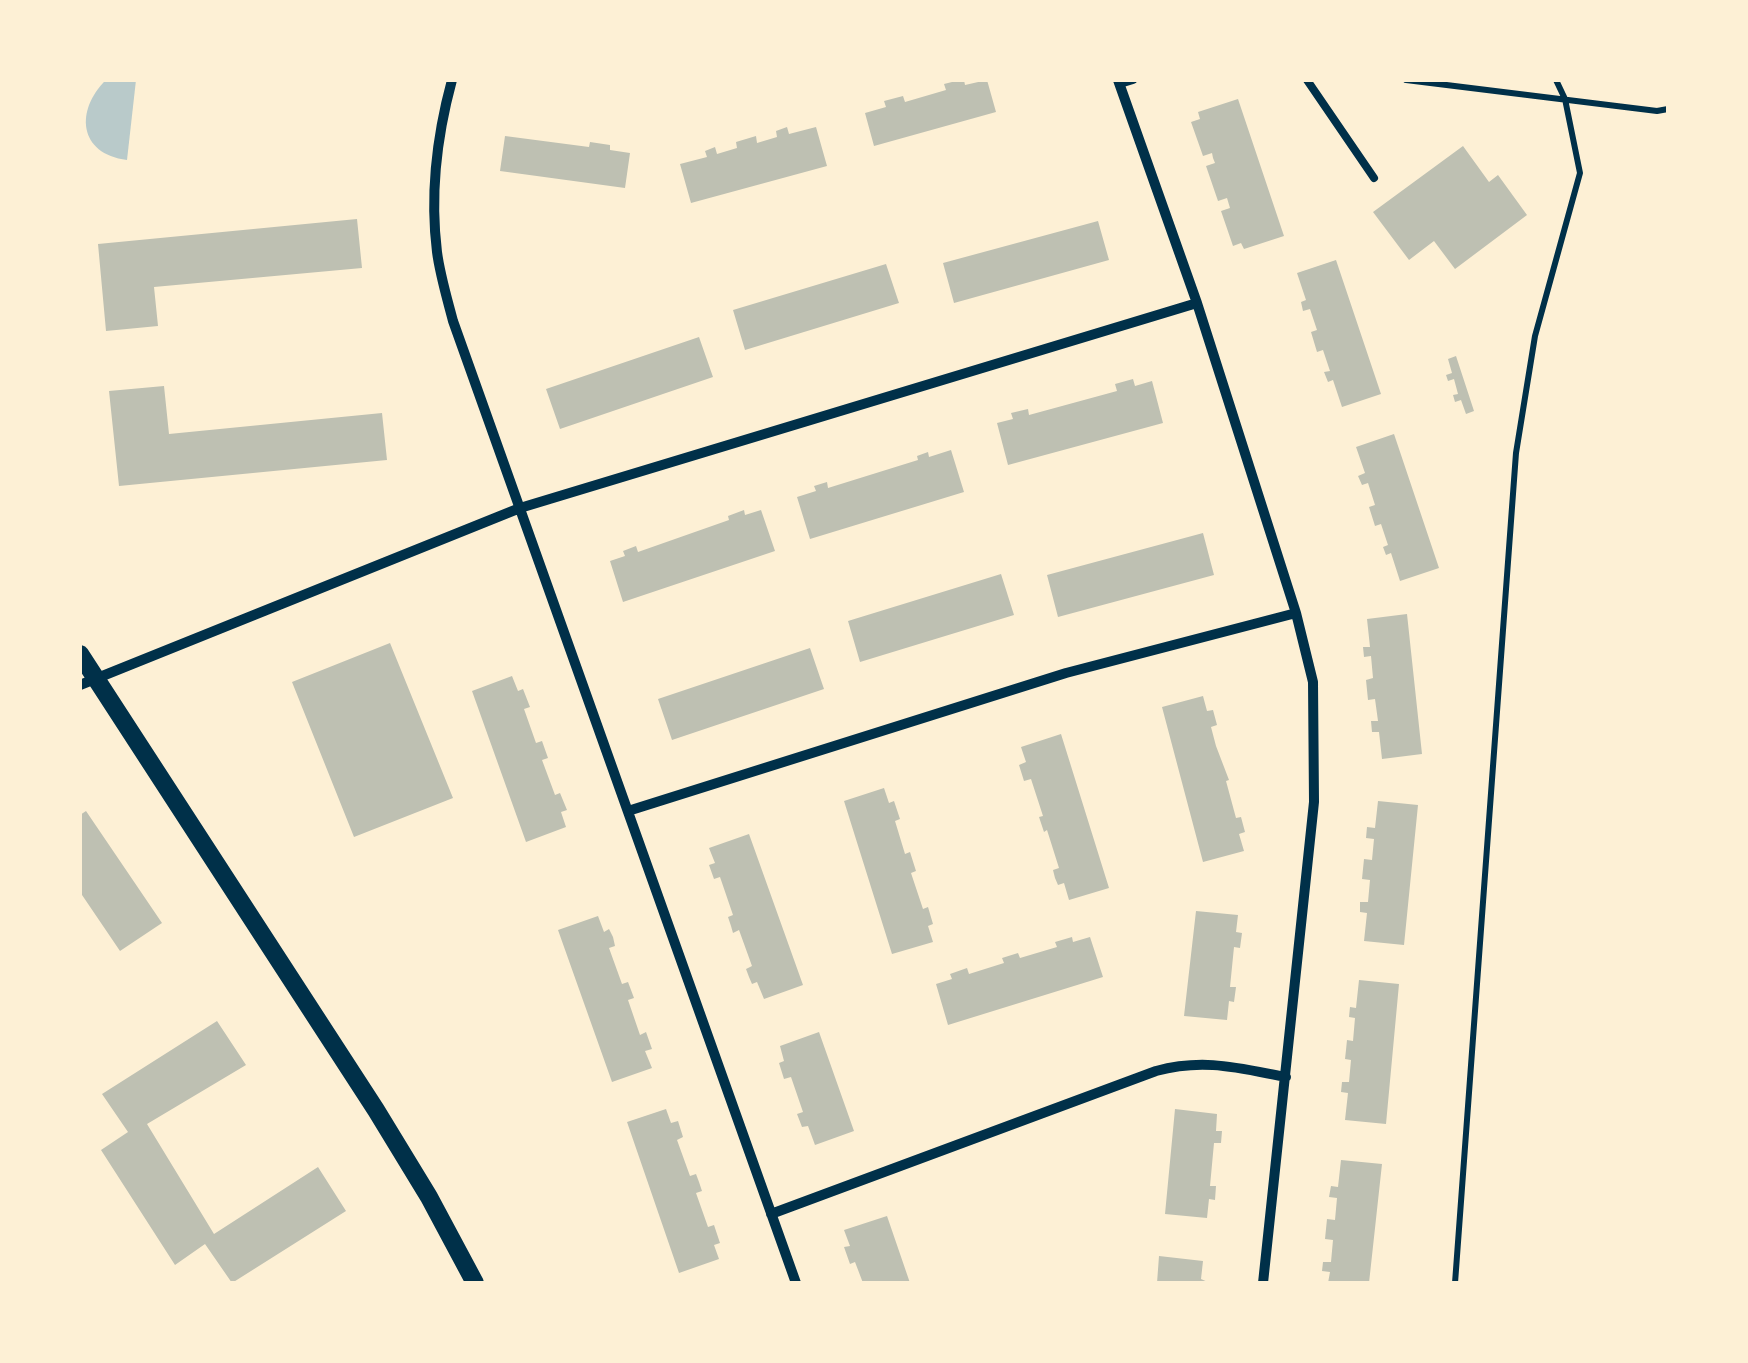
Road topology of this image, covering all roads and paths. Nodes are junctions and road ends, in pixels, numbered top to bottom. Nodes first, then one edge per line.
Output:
1 (452, 80) edge
2 (1132, 80) edge
3 (1307, 80) edge
4 (1406, 80) edge
5 (1556, 80) edge
6 (1119, 82) edge
7 (1565, 99) junction
8 (1668, 109) edge
9 (1374, 178) dead end
10 (1198, 303) junction
11 (520, 508) junction
12 (1296, 613) junction
13 (80, 654) edge
14 (87, 681) edge
15 (628, 811) junction
16 (1286, 1077) junction
17 (771, 1214) junction
18 (476, 1283) edge
19 (796, 1283) edge
20 (1263, 1283) edge
21 (1455, 1283) edge

1 - 11 street
2 - 6 lane
3 - 9 lane
4 - 7 path
5 - 7 path
6 - 10 street
7 - 8 path
7 - 21 path
10 - 11 street
10 - 12 street
11 - 14 street
11 - 15 street
12 - 15 street
12 - 16 street
13 - 14 street
14 - 18 street
15 - 17 street
16 - 17 street
16 - 20 street
17 - 19 street

